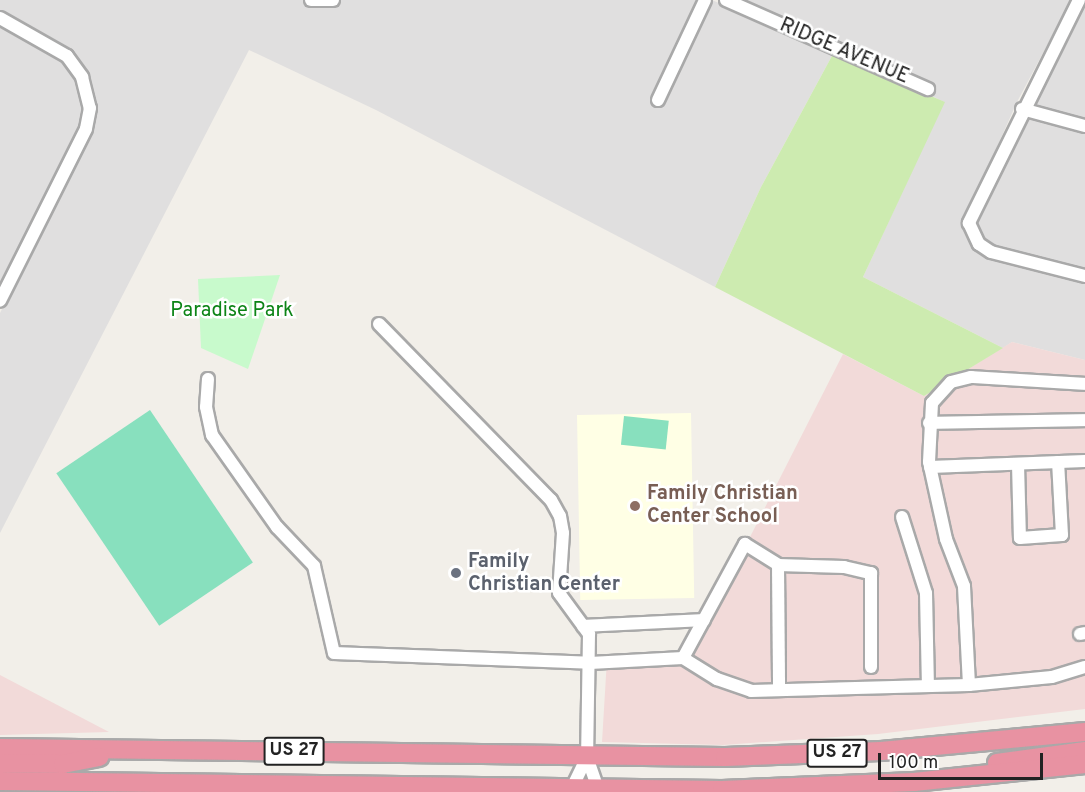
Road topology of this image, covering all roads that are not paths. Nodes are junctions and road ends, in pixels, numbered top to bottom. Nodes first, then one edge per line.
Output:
1 (311, 0) edge
2 (333, 0) edge
3 (705, 0) edge
4 (726, 0) edge
5 (1079, 0) edge
6 (0, 18) edge
7 (928, 89) dead end
8 (658, 100) dead end
9 (1022, 109) junction
10 (1085, 126) edge
11 (1085, 276) edge
12 (0, 301) edge
13 (379, 324) dead end
14 (208, 380) dead end
15 (1085, 384) edge
16 (1085, 420) edge
17 (929, 423) junction
18 (1085, 461) edge
19 (1058, 462) junction
20 (1018, 464) junction
21 (930, 467) junction
22 (902, 518) dead end
23 (778, 565) junction
24 (704, 620) junction
25 (583, 626) junction
26 (683, 658) junction
27 (590, 663) junction
28 (871, 667) dead end
29 (1085, 668) edge
30 (969, 685) junction
31 (928, 686) junction
32 (779, 690) junction
33 (1085, 732) edge
34 (0, 748) edge
35 (139, 749) junction
36 (1085, 751) edge
37 (587, 757) junction
38 (0, 763) edge
39 (1085, 764) edge
40 (944, 779) junction
41 (0, 781) edge
42 (915, 787) edge
43 (193, 788) edge
44 (570, 791) edge
45 (599, 791) edge

1 - 2 street
3 - 8 street
4 - 7 street, RIDGE AVENUE
5 - 9 street
6 - 12 street
9 - 10 street
9 - 11 street
13 - 25 street
14 - 27 street
15 - 17 street
16 - 17 street
17 - 21 street
18 - 19 street
19 - 20 street
19 - 20 street
20 - 21 street
21 - 30 street
22 - 31 street
23 - 24 street
23 - 28 street
23 - 32 street
24 - 25 street
24 - 26 street
25 - 27 street
26 - 27 street
26 - 32 street
27 - 37 street
29 - 30 street
30 - 31 street
31 - 32 street
33 - 37 highway, US 27
34 - 35 highway, US 27
35 - 37 highway, US 27
35 - 38 highway
36 - 40 highway
37 - 44 street
37 - 45 street
39 - 40 highway, US 27
40 - 42 highway, US 27
41 - 43 highway, US 27
42 - 45 highway, US 27
43 - 44 highway, US 27
44 - 45 highway, US 27

